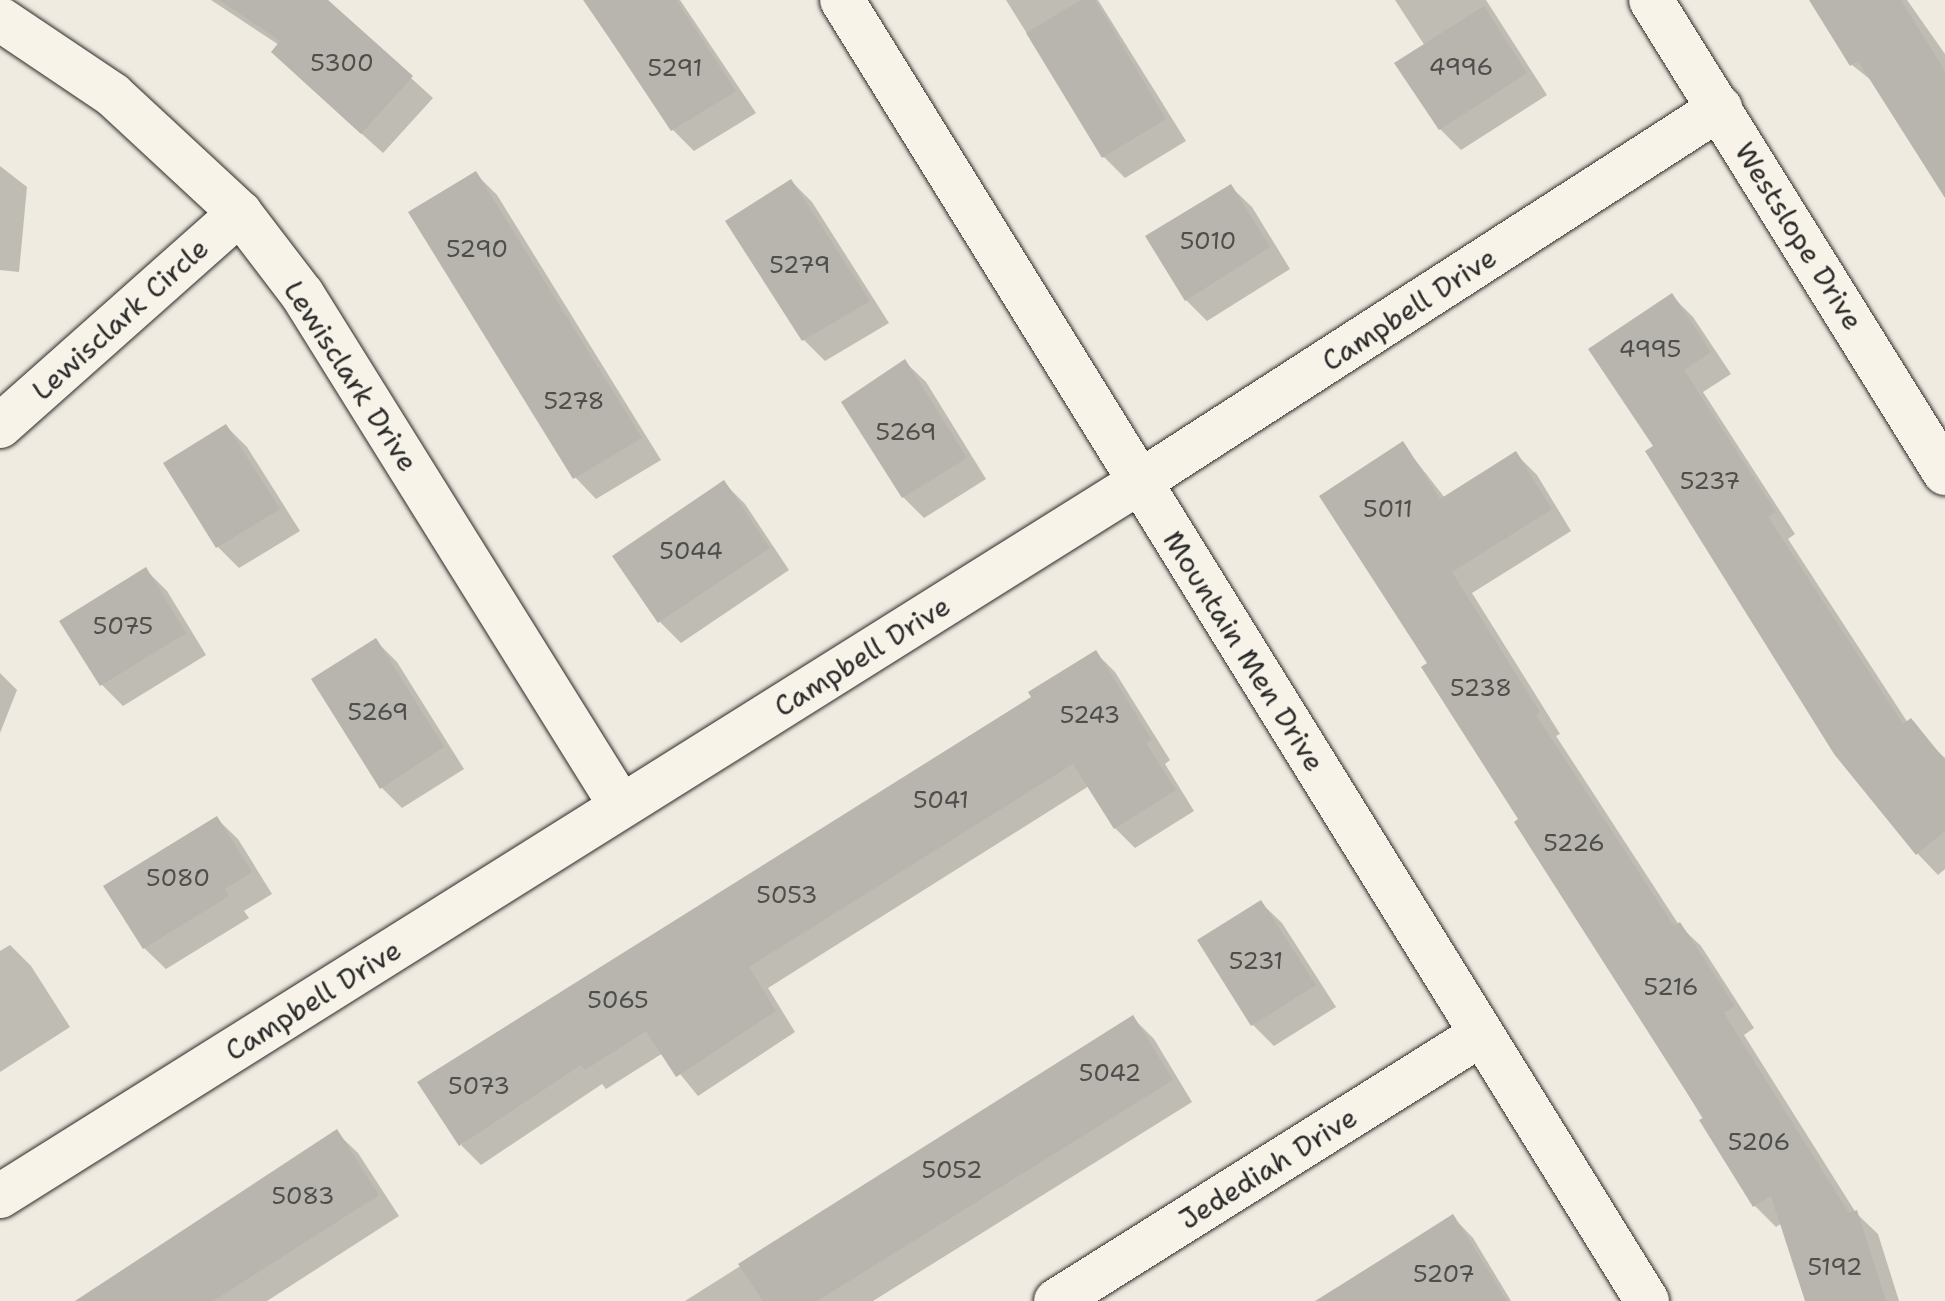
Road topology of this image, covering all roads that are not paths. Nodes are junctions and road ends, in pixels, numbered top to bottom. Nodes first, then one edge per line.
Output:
1 (842, 0) edge
2 (1651, 0) edge
3 (0, 19) edge
4 (1720, 108) junction
5 (240, 213) junction
6 (0, 426) edge
7 (1945, 473) edge
8 (1141, 481) junction
9 (621, 806) junction
10 (1480, 1035) junction
11 (0, 1196) edge
12 (1056, 1301) edge
13 (1647, 1301) edge

1 - 8 street, Mountain Men Drive
2 - 4 street, Westslope Drive
3 - 5 street, Lewisclark Drive
4 - 7 street, Westslope Drive
4 - 8 street, Campbell Drive
5 - 6 street, Lewisclark Circle
5 - 9 street, Lewisclark Drive
8 - 9 street, Campbell Drive
8 - 10 street, Mountain Men Drive
9 - 11 street, Campbell Drive
10 - 12 street, Jedediah Drive
10 - 13 street, Mountain Men Drive

